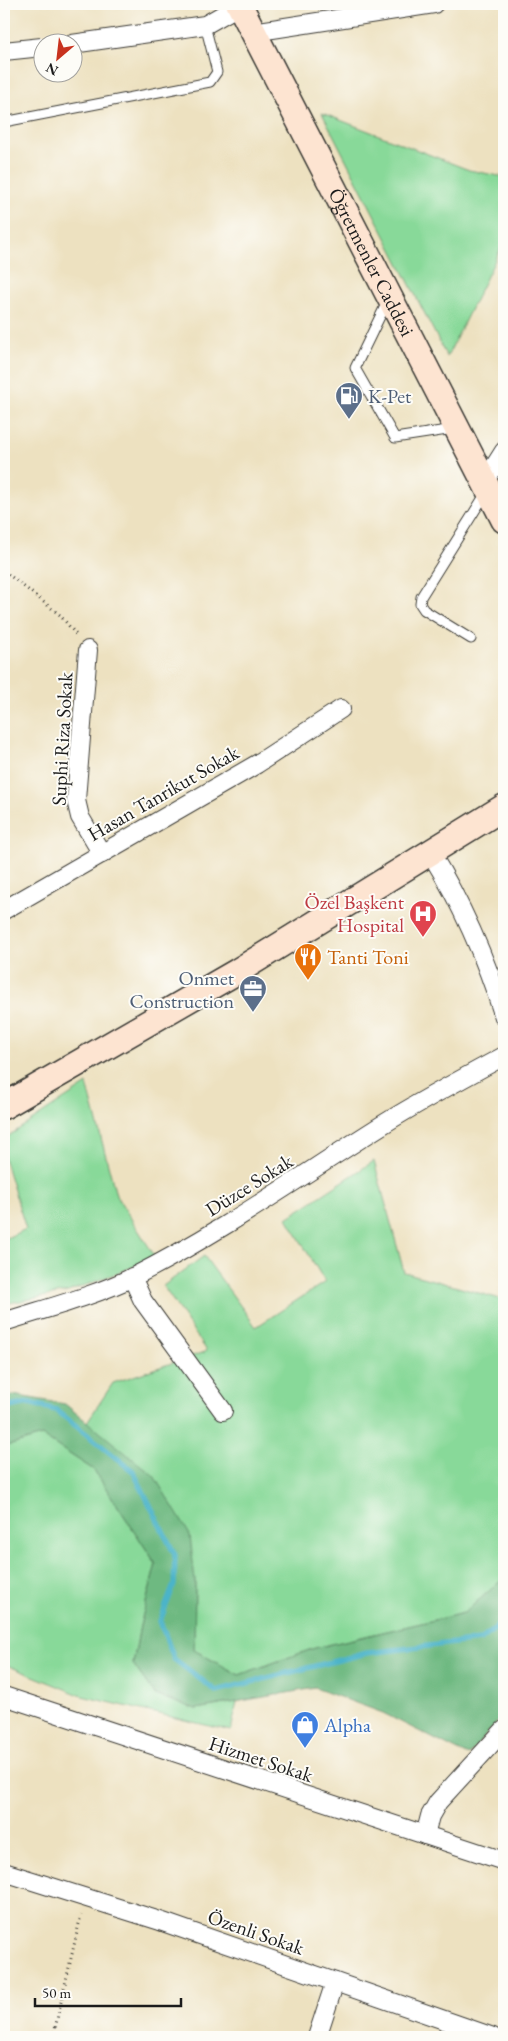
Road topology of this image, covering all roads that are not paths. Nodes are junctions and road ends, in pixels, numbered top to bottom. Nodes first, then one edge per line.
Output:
1 (240, 4) edge
2 (434, 4) edge
3 (205, 25) junction
4 (253, 32) junction
5 (82, 43) edge
6 (32, 48) edge
7 (4, 50) edge
8 (4, 122) edge
9 (389, 297) junction
10 (456, 428) junction
11 (504, 451) edge
12 (487, 485) junction
13 (504, 520) edge
14 (471, 638) dead end
15 (88, 650) road end
16 (342, 709) dead end
17 (504, 807) edge
18 (430, 852) junction
19 (102, 854) junction
20 (4, 910) edge
21 (504, 1017) edge
22 (504, 1056) edge
23 (4, 1106) edge
24 (132, 1277) junction
25 (4, 1322) edge
26 (223, 1411) dead end
27 (4, 1696) edge
28 (504, 1730) edge
29 (425, 1835) junction
30 (504, 1861) edge
31 (4, 1872) edge
32 (335, 1982) junction
33 (317, 2037) edge
34 (493, 2037) edge

1 - 3 street
1 - 4 street, Öğretmenler Caddesi
2 - 4 street
3 - 5 street
3 - 8 lane
4 - 9 street, Öğretmenler Caddesi
6 - 7 street
9 - 10 street, Öğretmenler Caddesi
9 - 10 lane
10 - 12 street, Öğretmenler Caddesi
11 - 12 street
12 - 13 street, Öğretmenler Caddesi
12 - 14 lane
15 - 19 street, Suphi Riza Sokak
16 - 19 street, Hasan Tanrikut Sokak
17 - 18 street
18 - 21 street
18 - 23 street
19 - 20 street, Hasan Tanrikut Sokak
22 - 24 street, Düzce Sokak
24 - 25 street, Düzce Sokak
24 - 26 street
27 - 29 street, Hizmet Sokak
28 - 29 street
29 - 30 street, Hizmet Sokak
31 - 32 street, Özenli Sokak
32 - 33 street
32 - 34 street, Özenli Sokak

